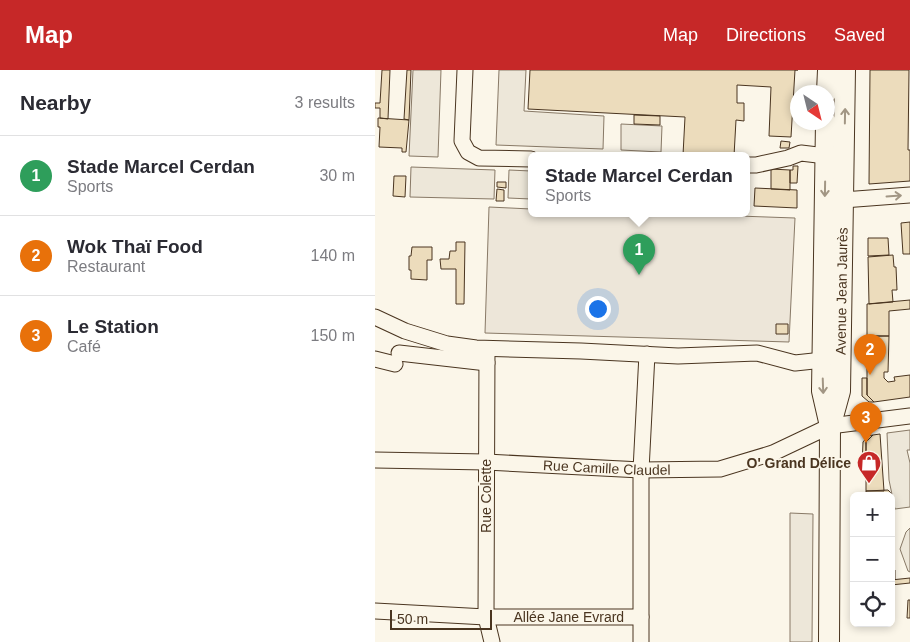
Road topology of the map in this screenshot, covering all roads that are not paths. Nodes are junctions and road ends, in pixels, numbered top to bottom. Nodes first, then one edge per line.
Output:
1 (465, 70) edge
2 (828, 70) edge
3 (845, 70) edge
4 (827, 85) edge
5 (828, 130) edge
6 (835, 156) junction
7 (528, 159) edge
8 (750, 165) edge
9 (910, 195) edge
10 (843, 200) junction
11 (375, 317) edge
12 (647, 354) junction
13 (487, 356) junction
14 (375, 359) edge
15 (823, 360) junction
16 (910, 416) edge
17 (830, 426) junction
18 (375, 460) edge
19 (486, 462) junction
20 (641, 470) junction
21 (375, 610) edge
22 (486, 617) junction
23 (641, 617) junction
24 (492, 642) edge
25 (641, 642) edge
26 (829, 642) edge

1 - 7 street
2 - 4 main road
6 -> 3 main road, Avenue Jean Jaurès
5 - 6 main road, Avenue Jean Jaurès
6 - 8 street
6 - 10 main road, Avenue Jean Jaurès
6 -> 15 main road, Avenue Jean Jaurès
10 -> 9 street
10 - 17 main road, Avenue Jean Jaurès
11 - 13 street
12 - 13 street
12 - 15 street
12 - 20 street
13 - 14 street
13 - 19 street, Rue Colette
15 -> 17 main road, Avenue Jean Jaurès
16 - 17 street, Rue Camille Claudel
17 - 20 street, Rue Camille Claudel
17 - 26 main road, Avenue Jean Jaurès
18 - 19 street, Rue Camille Claudel
19 - 20 street, Rue Camille Claudel
19 - 22 street, Rue Colette
20 - 23 street
21 - 22 street, Allée Jane Evrard
22 - 23 street, Allée Jane Evrard
22 - 24 street, Rue Colette
23 - 25 street

